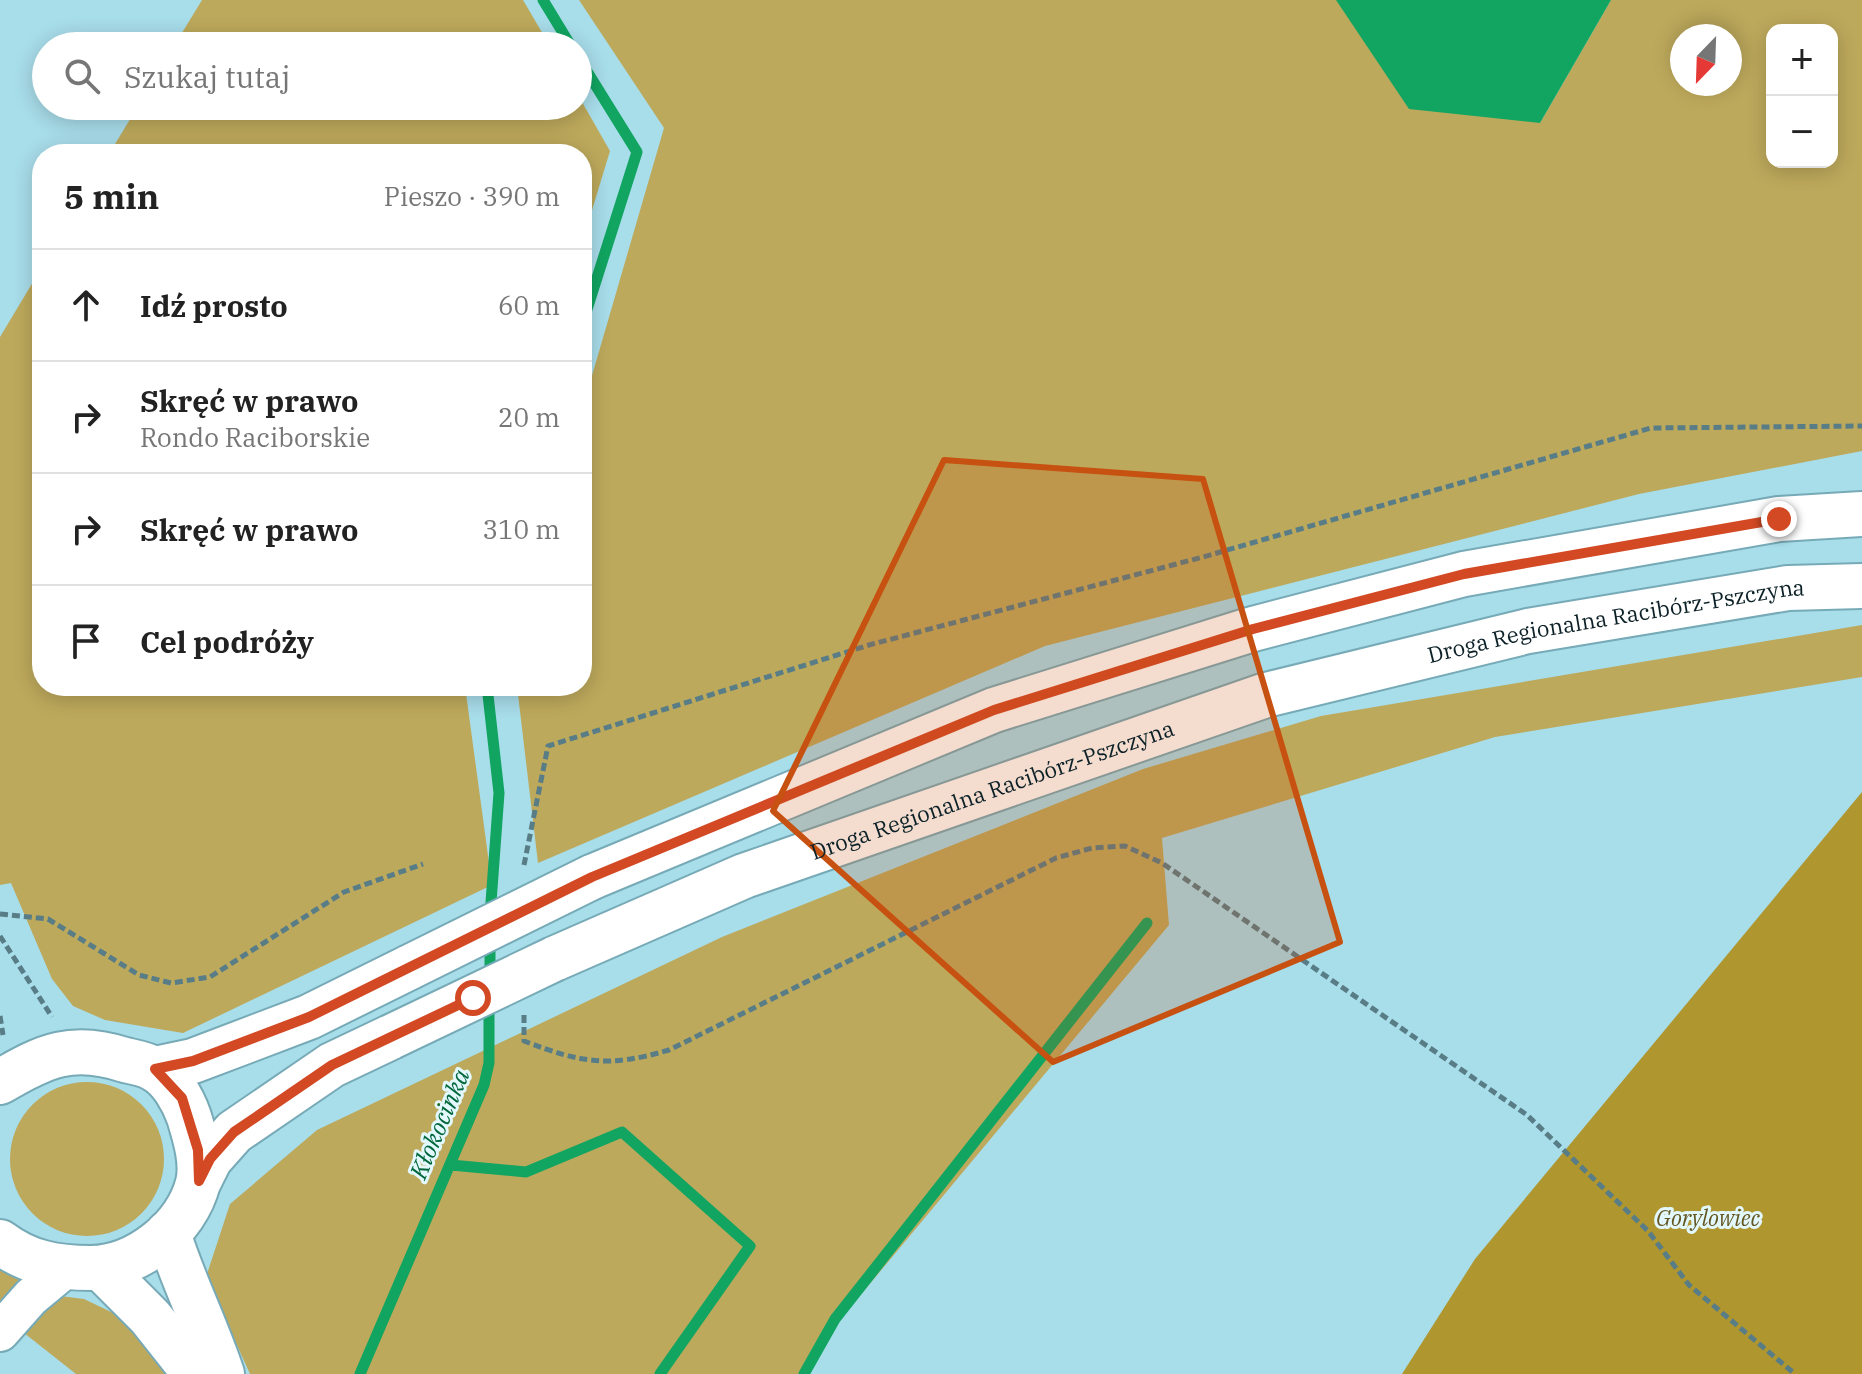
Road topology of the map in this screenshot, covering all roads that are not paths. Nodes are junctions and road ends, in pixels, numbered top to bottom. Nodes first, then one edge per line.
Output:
1 (1862, 514) edge
2 (1862, 586) edge
3 (155, 1069) junction
4 (3, 1083) edge
5 (199, 1181) junction
6 (168, 1233) junction
7 (0, 1242) edge
8 (84, 1268) junction
9 (0, 1332) edge
10 (195, 1374) edge
11 (222, 1374) edge

1 - 3 main road, bridge
2 - 5 main road, Droga Regionalna Racibórz-Pszczyna, bridge
3 - 4 main road
3 - 5 main road
5 - 6 main road, Droga Regionalna Racibórz-Pszczyna
6 - 8 main road
6 - 11 main road
7 - 8 main road
8 - 9 street
8 - 10 main road

